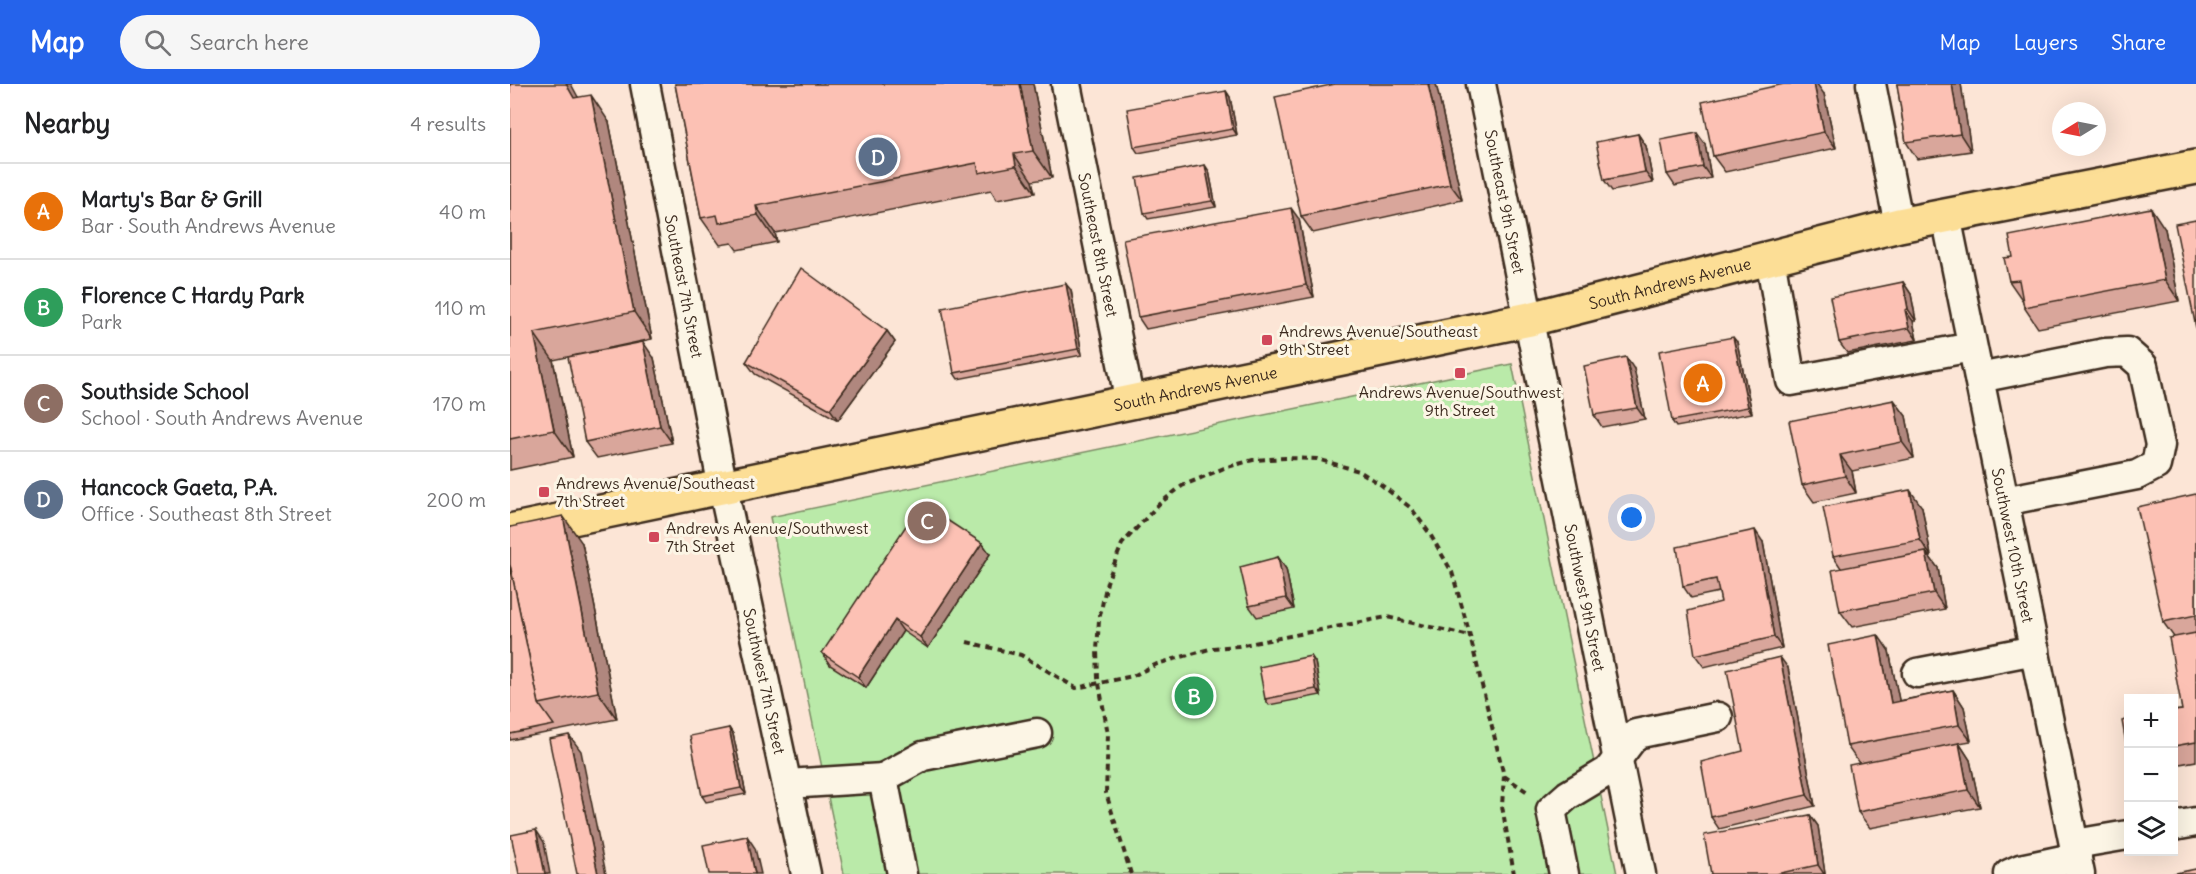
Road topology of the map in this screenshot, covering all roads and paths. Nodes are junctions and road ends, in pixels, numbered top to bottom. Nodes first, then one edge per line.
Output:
1 (645, 84) edge
2 (1066, 84) edge
3 (1481, 84) edge
4 (1871, 84) edge
5 (2196, 167) edge
6 (1946, 216) junction
7 (1899, 225) junction
8 (1770, 256) junction
9 (1530, 319) junction
10 (1972, 347) junction
11 (1979, 378) junction
12 (1130, 403) junction
13 (723, 488) junction
14 (2004, 501) junction
15 (510, 531) edge
16 (1470, 636) junction
17 (967, 642) dead end
18 (2035, 650) junction
19 (1917, 673) dead end
20 (1099, 683) junction
21 (1718, 717) dead end
22 (1037, 733) dead end
23 (1618, 759) junction
24 (884, 778) junction
25 (787, 784) junction
26 (2196, 822) edge
27 (2178, 825) edge
28 (2124, 836) edge
29 (2077, 858) edge
30 (806, 874) edge
31 (902, 874) edge
32 (1131, 874) edge
33 (1514, 874) edge
34 (1564, 874) edge
35 (1641, 874) edge
36 (2009, 874) edge

1 - 13 street, Southeast 7th Street
2 - 12 street, Southeast 8th Street
3 - 9 street, Southeast 9th Street
4 - 7 street
5 - 6 main road, South Andrews Avenue
6 - 7 main road, South Andrews Avenue
6 - 10 street, Southwest 10th Street
7 - 8 main road, South Andrews Avenue
8 - 9 main road, South Andrews Avenue
8 - 10 street
9 - 12 main road, South Andrews Avenue
9 - 23 street, Southwest 9th Street
10 - 11 street, Southwest 10th Street
11 - 14 street, Southwest 10th Street
11 - 14 street
12 - 13 main road, South Andrews Avenue
13 - 15 main road, South Andrews Avenue
13 - 25 street, Southwest 7th Street
14 - 18 street, Southwest 10th Street
16 - 20 path
16 - 20 path
16 - 33 path
17 - 20 path
18 - 19 street
18 - 29 street, Southwest 10th Street
20 - 32 path
21 - 23 street
22 - 24 street
23 - 34 street
23 - 35 street, Southwest 9th Street
24 - 25 street
24 - 31 street
25 - 30 street, Southwest 7th Street
26 - 27 street
28 - 29 street
29 - 36 street

